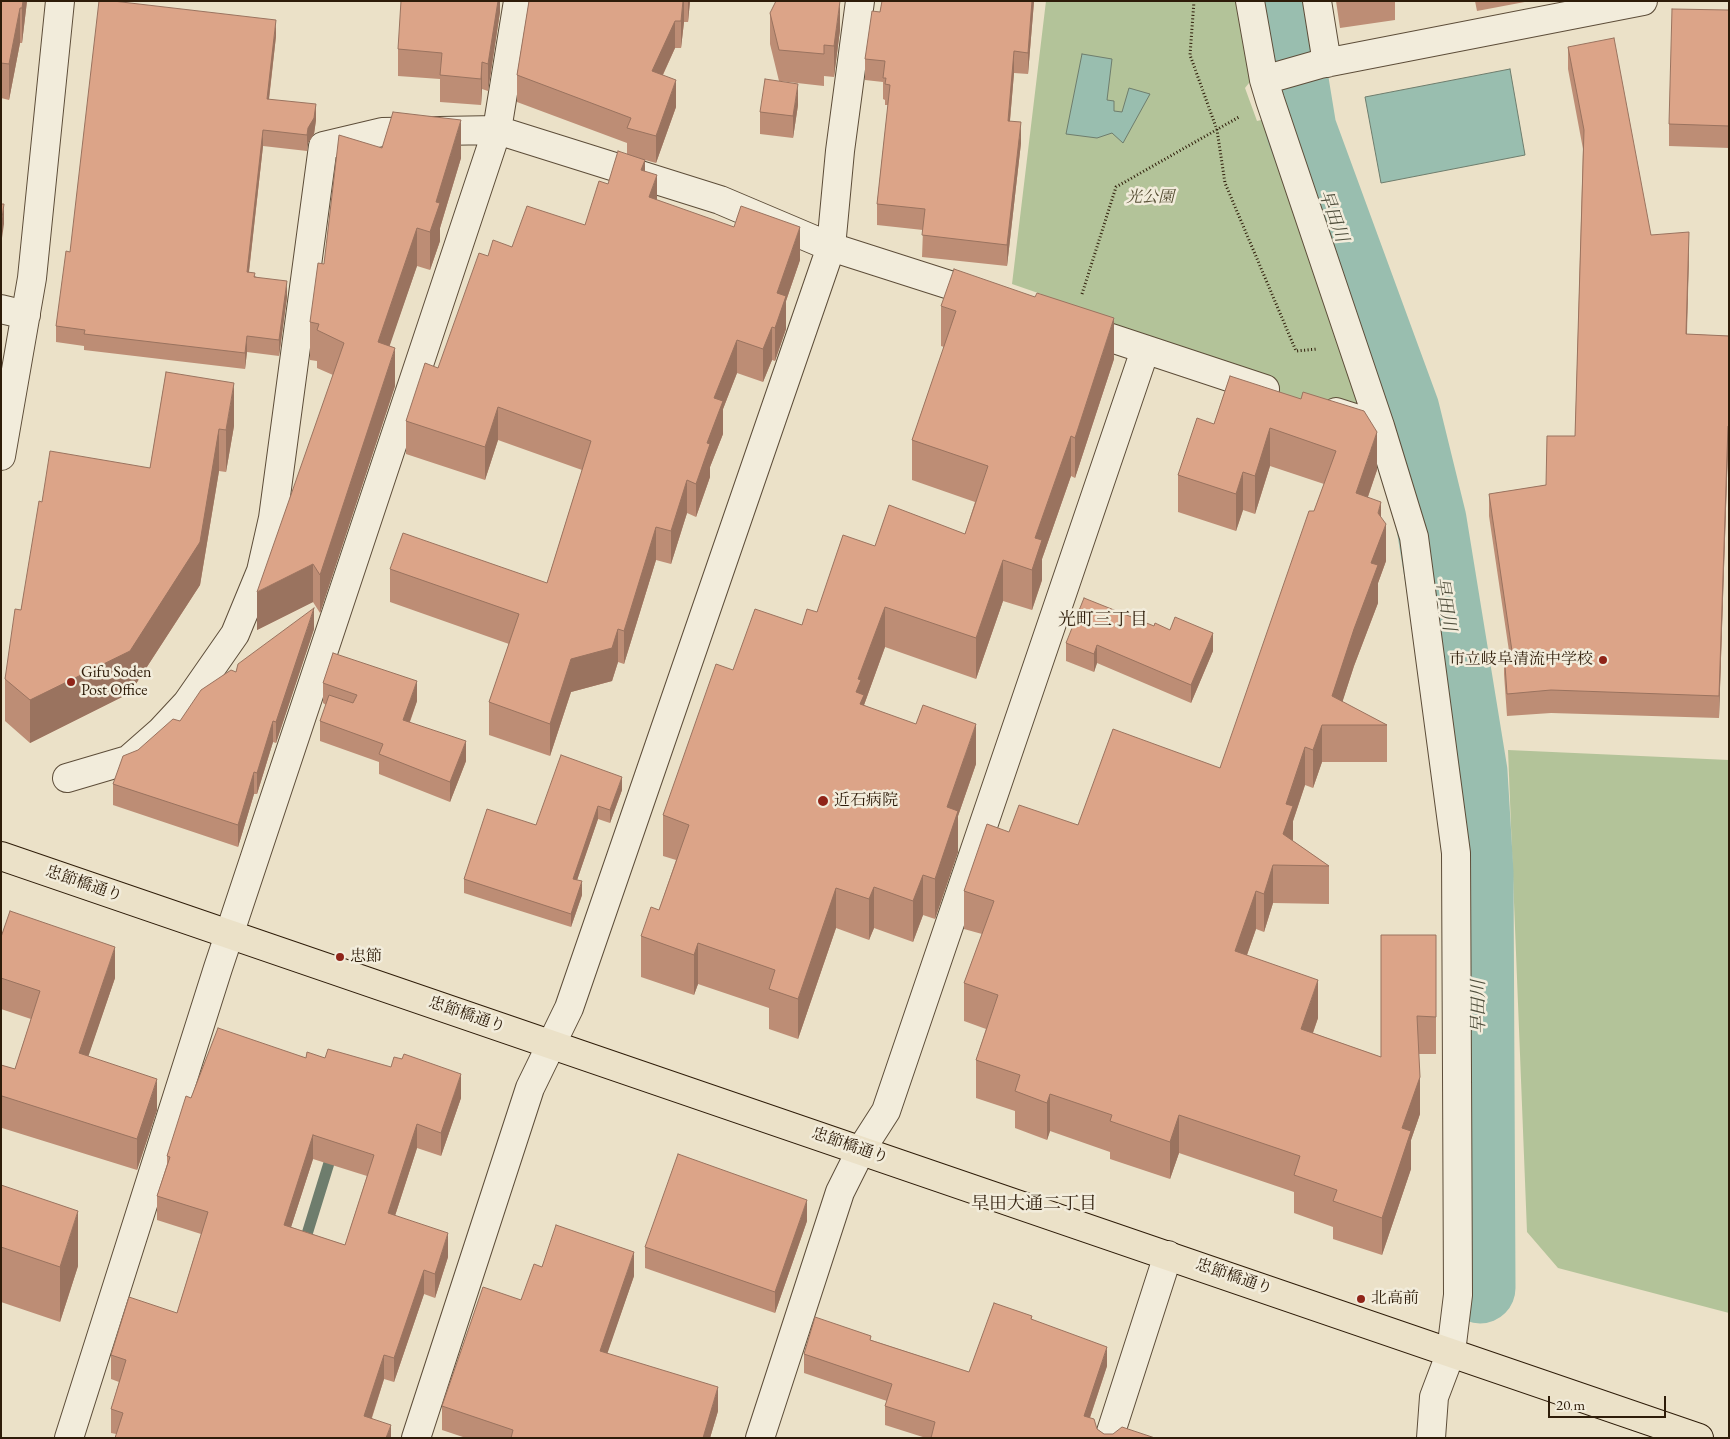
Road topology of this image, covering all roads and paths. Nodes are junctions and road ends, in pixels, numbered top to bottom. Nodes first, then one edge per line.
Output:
1 (60, 1) edge
2 (518, 1) edge
3 (860, 1) edge
4 (1194, 1) edge
5 (1250, 1) edge
6 (1317, 1) edge
7 (1625, 3) edge
8 (1323, 64) junction
9 (1270, 85) junction
10 (497, 130) junction
11 (1217, 130) junction
12 (831, 247) junction
13 (1007, 304) edge
14 (13, 312) edge
15 (1063, 322) joint
16 (1353, 344) junction
17 (1145, 350) junction
18 (1286, 396) edge
19 (1314, 405) edge
20 (1380, 426) junction
21 (1, 456) edge
22 (67, 778) dead end
23 (1, 856) edge
24 (230, 934) junction
25 (551, 1044) junction
26 (861, 1150) junction
27 (1168, 1255) junction
28 (1452, 1352) junction
29 (69, 1438) edge
30 (416, 1438) edge
31 (760, 1438) edge
32 (1109, 1438) edge
33 (1431, 1438) edge
34 (1699, 1438) edge

1 - 14 street
2 - 10 street
3 - 12 street
4 - 11 path
5 - 9 street
6 - 8 street
7 - 8 street
8 - 9 street
9 - 11 path
9 - 16 street
10 - 12 street
10 - 22 street
10 - 24 street
11 - 15 path
11 - 16 path
12 - 13 street
12 - 25 street
14 - 21 street
15 - 17 street
16 - 20 street
17 - 18 street
17 - 26 street
19 - 20 street
20 - 28 street
23 - 24 main road, 忠節橋通り
24 - 25 main road, 忠節橋通り
24 - 29 street
25 - 26 main road, 忠節橋通り
25 - 30 street
26 - 27 main road, 忠節橋通り
26 - 31 street
27 - 28 main road, 忠節橋通り
27 - 32 street
28 - 33 street
28 - 34 main road, 忠節橋通り

